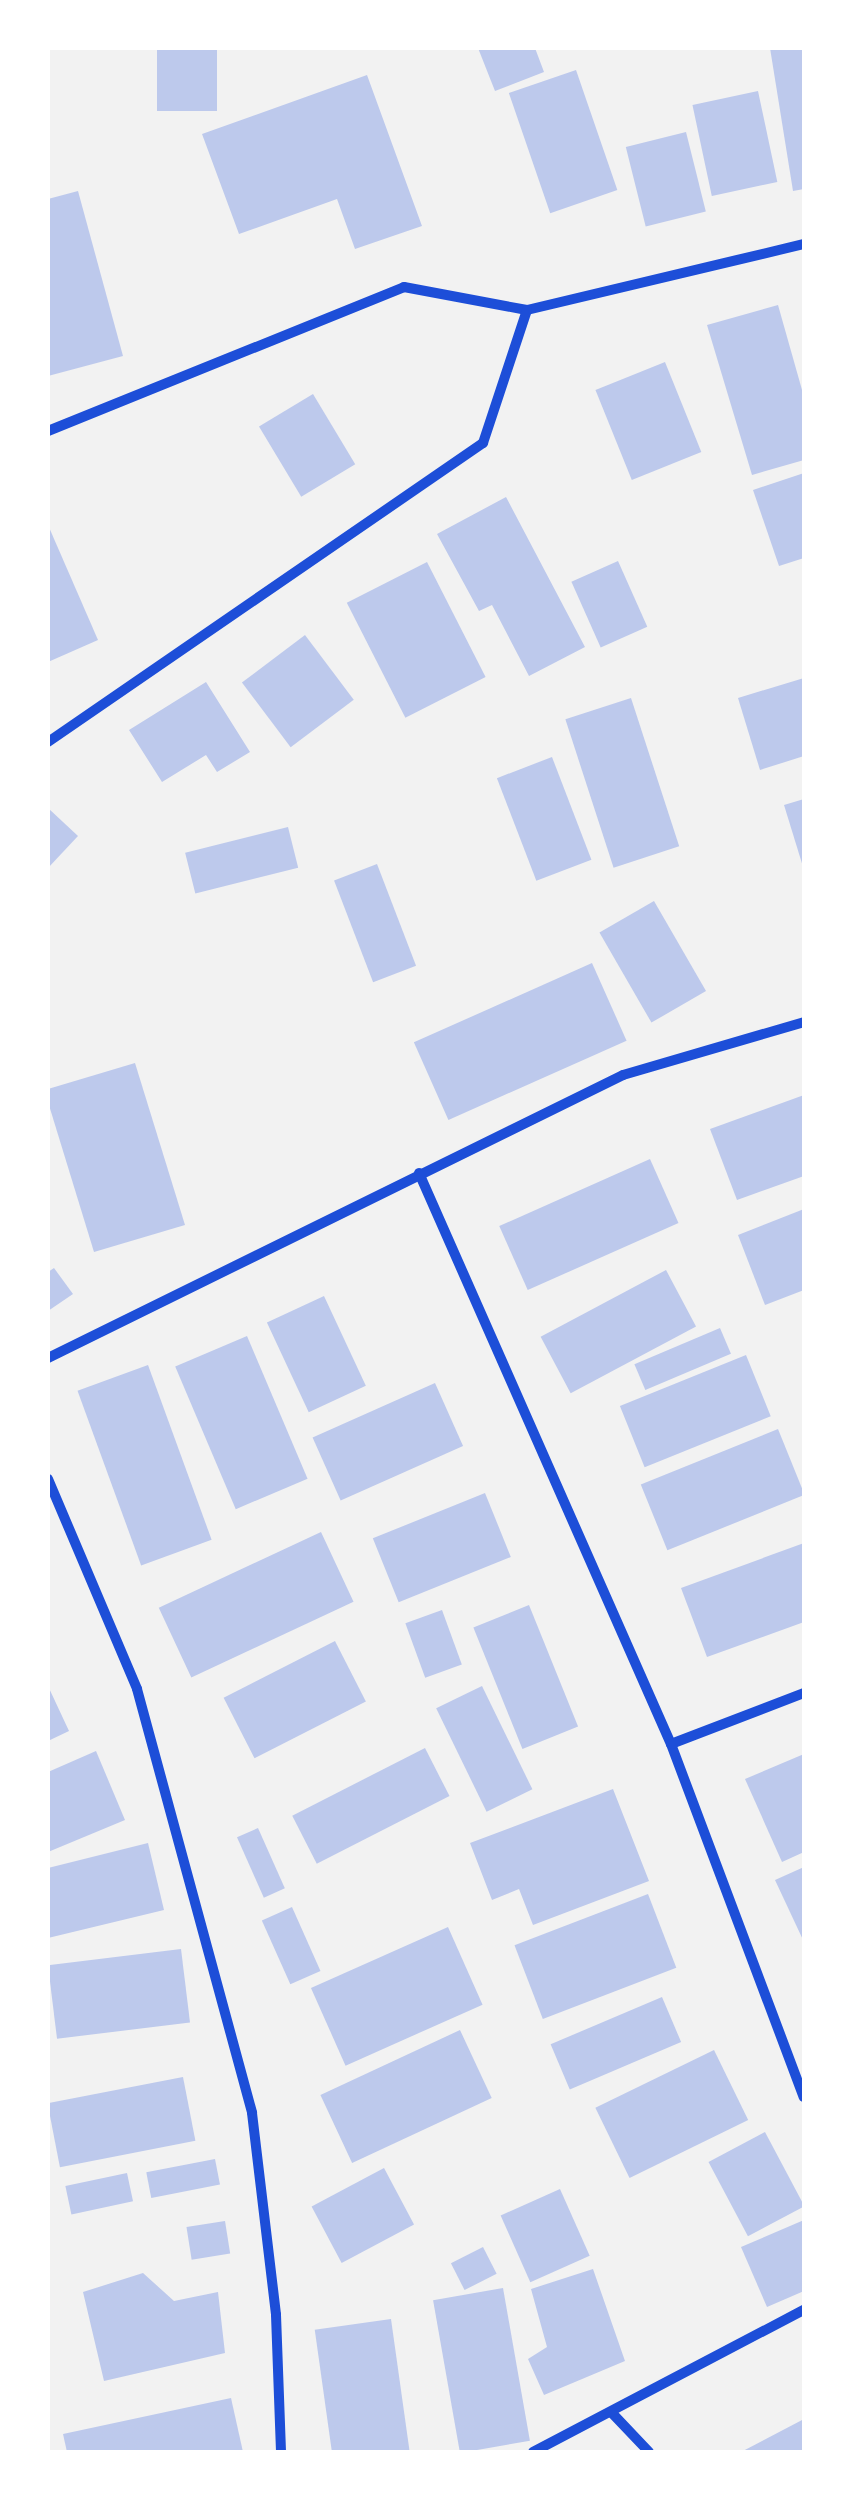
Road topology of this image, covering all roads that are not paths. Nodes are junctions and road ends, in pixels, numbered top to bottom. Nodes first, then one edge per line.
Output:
1 (804, 244) edge
2 (527, 310) junction
3 (48, 431) edge
4 (48, 742) edge
5 (804, 1022) edge
6 (420, 1172) junction
7 (48, 1358) edge
8 (48, 1479) edge
9 (804, 1693) edge
10 (671, 1744) junction
11 (804, 2097) edge
12 (804, 2310) edge
13 (612, 2414) junction
14 (281, 2452) edge
15 (533, 2452) edge
16 (649, 2452) edge

1 - 2 street
2 - 3 street
2 - 4 street
5 - 6 street
6 - 7 street
6 - 10 street
8 - 14 street
9 - 10 street
10 - 11 street
12 - 13 street
13 - 15 street
13 - 16 street

